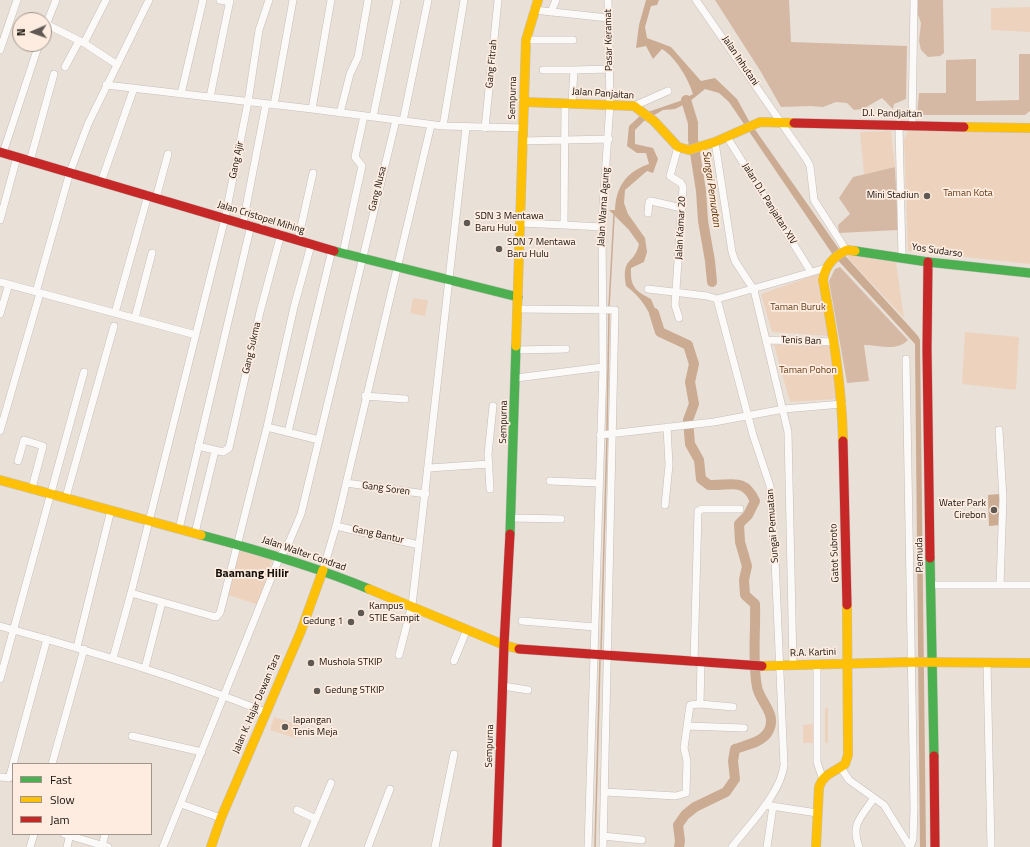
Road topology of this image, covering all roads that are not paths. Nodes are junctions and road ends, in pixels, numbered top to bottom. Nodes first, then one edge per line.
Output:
1 (17, 0) edge
2 (56, 0) edge
3 (106, 0) edge
4 (149, 0) edge
5 (203, 0) edge
6 (220, 0) edge
7 (269, 0) edge
8 (292, 0) edge
9 (331, 0) edge
10 (368, 0) edge
11 (397, 0) edge
12 (428, 0) edge
13 (464, 0) edge
14 (498, 0) edge
15 (538, 0) edge
16 (556, 0) edge
17 (608, 0) edge
18 (696, 0) edge
19 (914, 0) edge
20 (230, 1) edge
21 (534, 10) junction
22 (51, 12) edge
23 (551, 12) junction
24 (608, 18) junction
25 (52, 30) edge
26 (526, 40) junction
27 (573, 40) dead end
28 (81, 42) junction
29 (0, 50) edge
30 (36, 52) edge
31 (116, 64) junction
32 (65, 68) dead end
33 (543, 70) dead end
34 (574, 70) junction
35 (610, 70) junction
36 (54, 74) dead end
37 (106, 85) junction
38 (134, 88) junction
39 (668, 91) dead end
40 (181, 94) junction
41 (210, 97) junction
42 (248, 102) junction
43 (525, 102) junction
44 (569, 103) junction
45 (266, 104) junction
46 (610, 104) junction
47 (274, 105) junction
48 (638, 108) junction
49 (312, 109) junction
50 (340, 113) junction
51 (364, 116) junction
52 (373, 117) junction
53 (400, 121) junction
54 (781, 124) junction
55 (431, 125) junction
56 (443, 126) junction
57 (899, 126) junction
58 (912, 126) junction
59 (466, 128) junction
60 (485, 128) junction
61 (523, 128) junction
62 (1030, 128) edge
63 (730, 135) junction
64 (609, 139) junction
65 (565, 140) junction
66 (523, 141) junction
67 (715, 142) junction
68 (678, 147) junction
69 (2, 152) edge
70 (168, 154) dead end
71 (17, 157) junction
72 (30, 161) junction
73 (70, 172) junction
74 (313, 173) dead end
75 (101, 182) junction
76 (152, 197) junction
77 (682, 208) junction
78 (648, 213) dead end
79 (225, 218) junction
80 (0, 220) edge
81 (521, 223) junction
82 (247, 224) junction
83 (564, 225) junction
84 (602, 227) junction
85 (281, 234) junction
86 (298, 240) junction
87 (311, 245) junction
88 (332, 250) junction
89 (844, 251) junction
90 (152, 253) dead end
91 (343, 253) junction
92 (902, 257) junction
93 (362, 259) junction
94 (928, 262) junction
95 (397, 268) junction
96 (826, 268) junction
97 (811, 272) junction
98 (1030, 273) edge
99 (450, 280) junction
100 (0, 282) edge
101 (9, 284) junction
102 (648, 289) dead end
103 (754, 290) junction
104 (38, 292) junction
105 (677, 293) junction
106 (518, 296) junction
107 (717, 299) junction
108 (518, 309) junction
109 (605, 310) junction
110 (115, 313) junction
111 (0, 314) edge
112 (135, 318) junction
113 (679, 318) dead end
114 (114, 326) dead end
115 (196, 335) junction
116 (767, 340) junction
117 (835, 342) junction
118 (566, 349) dead end
119 (517, 350) junction
120 (906, 359) dead end
121 (603, 368) junction
122 (84, 372) dead end
123 (516, 378) junction
124 (366, 396) junction
125 (405, 399) dead end
126 (842, 404) junction
127 (493, 406) dead end
128 (784, 409) junction
129 (748, 415) junction
130 (267, 427) junction
131 (667, 427) junction
132 (999, 430) dead end
133 (0, 431) edge
134 (288, 432) junction
135 (606, 435) junction
136 (319, 440) junction
137 (198, 446) junction
138 (215, 451) junction
139 (18, 461) dead end
140 (489, 464) junction
141 (429, 468) junction
142 (0, 480) edge
143 (550, 481) dead end
144 (598, 483) junction
145 (346, 484) junction
146 (32, 488) junction
147 (490, 489) dead end
148 (51, 493) junction
149 (426, 494) junction
150 (66, 497) junction
151 (664, 505) dead end
152 (740, 509) dead end
153 (111, 510) junction
154 (512, 518) junction
155 (561, 519) dead end
156 (148, 521) junction
157 (336, 526) junction
158 (179, 529) junction
159 (195, 534) junction
160 (236, 543) junction
161 (419, 545) junction
162 (280, 556) junction
163 (323, 570) junction
164 (1000, 584) junction
165 (931, 585) junction
166 (1030, 585) edge
167 (131, 593) junction
168 (162, 602) junction
169 (412, 606) junction
170 (522, 621) dead end
171 (0, 626) edge
172 (595, 627) junction
173 (13, 629) junction
174 (467, 629) junction
175 (47, 639) junction
176 (504, 645) junction
177 (80, 648) junction
178 (600, 654) junction
179 (399, 655) dead end
180 (113, 658) junction
181 (454, 661) dead end
182 (698, 662) junction
183 (911, 662) junction
184 (930, 662) junction
185 (848, 663) junction
186 (987, 663) junction
187 (1030, 663) edge
188 (817, 664) junction
189 (780, 665) junction
190 (793, 665) junction
191 (145, 668) junction
192 (0, 679) edge
193 (504, 686) junction
194 (528, 690) dead end
195 (224, 695) junction
196 (700, 704) junction
197 (733, 707) dead end
198 (265, 712) junction
199 (688, 726) junction
200 (744, 728) dead end
201 (132, 736) dead end
202 (202, 752) junction
203 (454, 754) dead end
204 (13, 763) edge
205 (52, 763) edge
206 (841, 768) junction
207 (0, 777) edge
208 (822, 777) junction
209 (11, 779) edge
210 (331, 783) dead end
211 (390, 790) dead end
212 (605, 792) junction
213 (874, 798) junction
214 (181, 804) junction
215 (765, 805) junction
216 (773, 806) junction
217 (297, 810) dead end
218 (818, 813) junction
219 (221, 818) junction
220 (316, 819) junction
221 (34, 835) edge
222 (68, 835) edge
223 (105, 835) edge
224 (603, 836) junction
225 (642, 840) dead end
226 (104, 846) edge
227 (30, 847) edge
228 (67, 847) edge
229 (163, 847) edge
230 (211, 847) edge
231 (304, 847) edge
232 (368, 847) edge
233 (435, 847) edge
234 (497, 847) edge
235 (588, 847) edge
236 (603, 847) edge
237 (732, 847) edge
238 (767, 847) edge
239 (816, 847) edge
240 (858, 847) edge
241 (935, 847) edge
242 (991, 847) edge

1 - 29 street
2 - 22 street
3 - 28 street
4 - 31 street
5 - 40 street
6 - 20 street
7 - 42 street, Gang Ajir
8 - 47 street
9 - 49 street
10 - 50 street
11 - 52 street
12 - 53 street, Gang Nusa
13 - 56 street
14 - 60 street, Gang Fitrah
15 - 21 street, Sempurna
16 - 23 street
17 - 24 street, Pasar Keramat
18 - 54 street, Jalan Inhutani
19 - 58 street
20 - 41 street
21 - 23 street
21 - 26 street, Sempurna
23 - 24 street
24 - 35 street, Pasar Keramat
25 - 28 street
26 - 27 street
26 - 43 street, Sempurna
28 - 31 street
28 - 32 street
30 - 69 street
31 - 37 street
33 - 34 street
34 - 35 street
34 - 44 street
35 - 46 street, Pasar Keramat
36 - 72 street
37 - 38 street
37 - 73 street
38 - 40 street
38 - 75 street
39 - 48 street
40 - 41 street
41 - 42 street
42 - 45 street
42 - 79 street, Gang Ajir
43 - 44 street, Jalan Panjaitan
43 - 61 street, Sempurna
44 - 46 street, Jalan Panjaitan
44 - 65 street
45 - 47 street
45 - 82 street
46 - 48 street, Jalan Panjaitan
46 - 64 street, Jalan Warna Agung
47 - 49 street
48 - 68 street, Jalan Panjaitan
49 - 50 street
50 - 51 street
51 - 52 street
51 - 91 street
52 - 53 street
53 - 55 street
53 - 93 street, Gang Nusa
54 - 57 street, D.I. Pandjaitan
54 - 63 street, D.I. Pandjaitan
54 - 89 street, Jalan Inhutani
55 - 56 street
55 - 95 street
56 - 59 street
57 - 58 street, D.I. Pandjaitan
57 - 92 street
58 - 62 street, D.I. Pandjaitan
59 - 60 street
59 - 99 street
60 - 61 street
61 - 66 street, Sempurna
63 - 67 street
63 - 97 street, Jalan D.I. Panjaitan XIV
64 - 65 street
64 - 84 street, Jalan Warna Agung
65 - 66 street
65 - 83 street
66 - 81 street, Sempurna
67 - 68 street
67 - 103 street
68 - 77 street, Jalan Kamar 20
69 - 71 street, Jalan Cristopel Mihing
70 - 76 street
71 - 72 street, Jalan Cristopel Mihing
71 - 80 street
72 - 73 street, Jalan Cristopel Mihing
73 - 75 street, Jalan Cristopel Mihing
73 - 104 street
74 - 86 street
75 - 76 street, Jalan Cristopel Mihing
76 - 79 street, Jalan Cristopel Mihing
76 - 110 street
77 - 78 street
77 - 105 street, Jalan Kamar 20
79 - 82 street, Jalan Cristopel Mihing
79 - 115 street, Gang Ajir
81 - 83 street
81 - 106 street, Sempurna
82 - 85 street, Jalan Cristopel Mihing
82 - 137 street
83 - 84 street
84 - 109 street, Jalan Warna Agung
85 - 86 street, Jalan Cristopel Mihing
85 - 138 street, Gang Sukma
86 - 87 street, Jalan Cristopel Mihing
87 - 88 street, Jalan Cristopel Mihing
87 - 130 street
88 - 91 street, Jalan Cristopel Mihing
88 - 134 street
89 - 92 street, Yos Sudarso
89 - 96 street
90 - 112 street
91 - 93 street, Jalan Cristopel Mihing
92 - 94 street, Yos Sudarso
93 - 95 street, Jalan Cristopel Mihing
93 - 136 street, Gang Nusa
94 - 98 street, Yos Sudarso
94 - 165 street, Pemuda
95 - 99 street, Jalan Cristopel Mihing
95 - 124 street
96 - 97 street
96 - 117 street, Gatot Subroto
97 - 103 street
99 - 106 street, Jalan Cristopel Mihing
99 - 141 street
100 - 101 street
101 - 104 street
101 - 111 street
102 - 105 street
103 - 107 street
103 - 116 street
104 - 110 street
104 - 133 street
105 - 107 street
105 - 113 street, Jalan Kamar 20
106 - 108 street, Sempurna
107 - 129 street, Sungai Pemuatan
108 - 109 street
108 - 119 street, Sempurna
109 - 121 street
109 - 135 street
110 - 112 street
112 - 115 street
114 - 150 street
115 - 156 street, Gang Ajir
116 - 117 street, Tenis Ban
116 - 128 street
117 - 126 street, Gatot Subroto
118 - 119 street
119 - 123 street, Sempurna
120 - 183 street
121 - 123 street
121 - 135 street
122 - 148 street
123 - 154 street, Sempurna
124 - 125 street
124 - 145 street
126 - 128 street
126 - 185 street, Gatot Subroto
127 - 140 street
128 - 129 street
128 - 190 street
129 - 131 street
129 - 189 street, Sungai Pemuatan
130 - 134 street
130 - 160 street
131 - 135 street
131 - 151 street
132 - 164 street
134 - 136 street
135 - 144 street
135 - 178 street
136 - 162 street, Gang Nusa
137 - 138 street
137 - 158 street
138 - 159 street
139 - 146 street
140 - 141 street
140 - 147 street
141 - 149 street
142 - 146 street, Jalan Walter Condrad
143 - 144 street
144 - 172 street
145 - 149 street, Gang Soren
145 - 157 street
146 - 148 street, Jalan Walter Condrad
148 - 150 street, Jalan Walter Condrad
148 - 173 street
149 - 161 street
150 - 153 street, Jalan Walter Condrad
152 - 182 street
153 - 156 street, Jalan Walter Condrad
153 - 177 street
154 - 155 street
154 - 176 street, Sempurna
156 - 158 street, Jalan Walter Condrad
156 - 167 street, Gang Ajir
157 - 161 street, Gang Bantur
157 - 163 street
158 - 159 street, Jalan Walter Condrad
159 - 160 street, Jalan Walter Condrad
160 - 162 street, Jalan Walter Condrad
160 - 168 street
161 - 169 street
162 - 163 street, Jalan Walter Condrad
162 - 195 street, Gang Nusa
163 - 169 street, Jalan Walter Condrad
163 - 198 street, Jalan K. Hajar Dewan Tara
164 - 165 street
164 - 166 street
165 - 184 street, Pemuda
167 - 168 street
167 - 180 street, Gang Ajir
168 - 191 street
169 - 174 street, Jalan Walter Condrad
169 - 179 street
170 - 172 street
171 - 173 street
172 - 178 street
173 - 175 street
173 - 192 street
174 - 176 street, Jalan Walter Condrad
174 - 181 street
175 - 177 street
175 - 204 street
176 - 178 street, Jalan Walter Condrad
176 - 193 street, Sempurna
177 - 180 street
177 - 205 street
178 - 182 street, R.A. Kartini
178 - 212 street
178 - 235 street
180 - 191 street
182 - 189 street, R.A. Kartini
182 - 196 street
183 - 184 street, R.A. Kartini
183 - 185 street, R.A. Kartini
183 - 213 street
184 - 186 street, R.A. Kartini
184 - 241 street, Pemuda
185 - 188 street, R.A. Kartini
185 - 206 street, Gatot Subroto
186 - 187 street, R.A. Kartini
186 - 242 street
188 - 190 street, R.A. Kartini
188 - 208 street
189 - 190 street, R.A. Kartini
189 - 215 street, Sungai Pemuatan
191 - 195 street
193 - 194 street
193 - 234 street, Sempurna
195 - 198 street
195 - 202 street, Gang Nusa
196 - 197 street
196 - 199 street
198 - 219 street, Jalan K. Hajar Dewan Tara
199 - 200 street
199 - 212 street
201 - 202 street
202 - 214 street, Gang Nusa
203 - 233 street
206 - 208 street
206 - 213 street
207 - 209 street
208 - 218 street
210 - 220 street
211 - 232 street
212 - 224 street
213 - 240 street
214 - 219 street
214 - 229 street, Gang Nusa
215 - 216 street
215 - 237 street, Sungai Pemuatan
216 - 218 street
216 - 238 street
217 - 220 street
218 - 239 street
219 - 230 street, Jalan K. Hajar Dewan Tara
220 - 231 street
221 - 227 street
222 - 226 street
222 - 228 street
223 - 226 street
224 - 225 street
224 - 236 street

